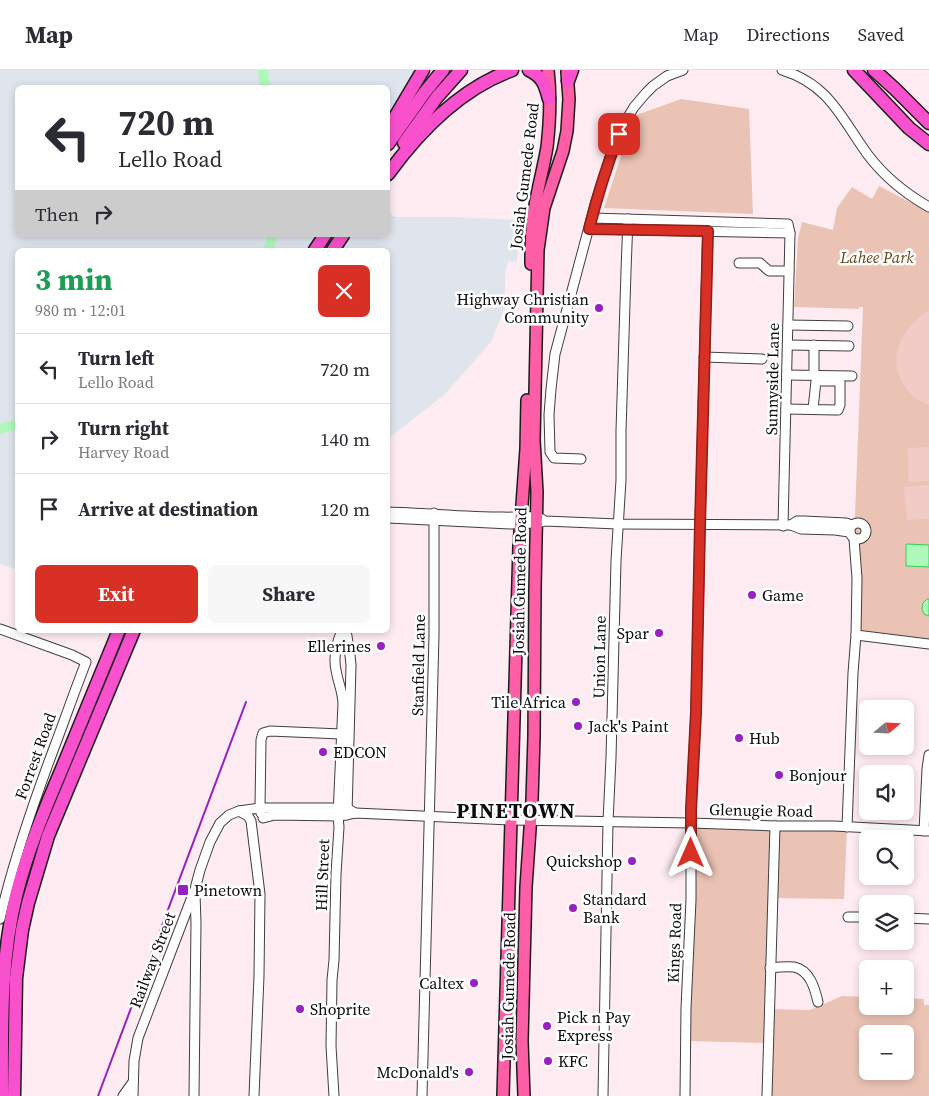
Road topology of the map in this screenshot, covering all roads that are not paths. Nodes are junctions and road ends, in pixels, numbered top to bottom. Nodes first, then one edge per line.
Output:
1 (423, 70) edge
2 (443, 70) edge
3 (461, 70) edge
4 (512, 70) edge
5 (530, 70) edge
6 (548, 70) edge
7 (683, 70) edge
8 (782, 70) edge
9 (876, 70) edge
10 (855, 72) edge
11 (569, 74) edge
12 (550, 99) junction
13 (929, 123) edge
14 (390, 126) edge
15 (390, 141) edge
16 (929, 144) edge
17 (390, 164) edge
18 (390, 171) edge
19 (929, 207) edge
20 (592, 218) junction
21 (628, 219) junction
22 (708, 226) junction
23 (589, 229) junction
24 (627, 230) junction
25 (341, 237) edge
26 (333, 248) edge
27 (739, 263) dead end
28 (789, 271) junction
29 (788, 325) junction
30 (848, 326) dead end
31 (788, 345) junction
32 (814, 345) junction
33 (849, 346) dead end
34 (704, 357) junction
35 (762, 359) dead end
36 (787, 375) junction
37 (814, 375) junction
38 (852, 376) dead end
39 (813, 409) dead end
40 (786, 412) junction
41 (839, 416) dead end
42 (581, 459) dead end
43 (390, 512) edge
44 (434, 517) junction
45 (390, 518) edge
46 (520, 520) junction
47 (539, 520) junction
48 (618, 524) junction
49 (700, 525) junction
50 (787, 525) junction
51 (0, 629) edge
52 (118, 633) edge
53 (133, 633) edge
54 (343, 633) edge
55 (345, 633) edge
56 (856, 635) junction
57 (929, 644) edge
58 (350, 655) junction
59 (72, 656) junction
60 (335, 656) junction
61 (80, 678) junction
62 (341, 734) junction
63 (929, 755) edge
64 (260, 808) junction
65 (239, 811) junction
66 (345, 813) junction
67 (429, 816) junction
68 (263, 818) junction
69 (511, 820) junction
70 (531, 820) junction
71 (608, 822) junction
72 (691, 823) junction
73 (775, 826) junction
74 (847, 827) junction
75 (927, 831) edge
76 (253, 834) junction
77 (195, 889) junction
78 (16, 897) junction
79 (848, 917) dead end
80 (859, 917) edge
81 (914, 918) edge
82 (0, 919) edge
83 (929, 919) edge
84 (0, 957) edge
85 (770, 968) junction
86 (818, 1002) dead end
87 (133, 1082) junction
88 (2, 1096) edge
89 (14, 1096) edge
90 (123, 1096) edge
91 (133, 1096) edge
92 (194, 1096) edge
93 (254, 1096) edge
94 (334, 1096) edge
95 (422, 1096) edge
96 (503, 1096) edge
97 (524, 1096) edge
98 (602, 1096) edge
99 (684, 1096) edge
100 (767, 1096) edge

1 - 14 highway
2 - 15 highway
3 - 17 highway
4 - 18 highway
5 - 12 highway
6 - 12 main road, Josiah Gumede Road
7 - 20 street
8 - 19 street
9 - 13 highway
10 - 16 highway
11 - 47 main road, Josiah Gumede Road
12 - 46 main road, Josiah Gumede Road
20 - 21 street
20 - 23 street
21 - 22 street
21 - 24 street, Union Lane
22 - 24 street
22 - 28 street, Sunnyside Lane
22 - 34 street, Kings Road
23 - 24 street
23 - 42 street
24 - 48 street, Union Lane
25 - 26 highway
27 - 28 street
28 - 29 street, Sunnyside Lane
29 - 30 street
29 - 31 street, Sunnyside Lane
31 - 32 street
31 - 36 street, Sunnyside Lane
32 - 33 street
32 - 37 street
34 - 35 street
34 - 49 street, Kings Road
36 - 37 street
36 - 40 street, Sunnyside Lane
37 - 38 street
39 - 40 street
40 - 41 street
40 - 50 street, Sunnyside Lane
43 - 44 street
44 - 45 street
44 - 46 street
44 - 67 street, Stanfield Lane
46 - 47 street
46 - 69 main road, Josiah Gumede Road
47 - 48 street
47 - 70 main road, Josiah Gumede Road
48 - 49 street
48 - 71 street, Union Lane
49 - 50 street
49 - 72 street, Kings Road
50 - 56 street
51 - 59 street
52 - 78 highway
53 - 89 highway
54 - 60 street, Hill Street
55 - 58 street, Hill Street
56 - 57 street
56 - 74 street
58 - 60 street
58 - 66 street, Hill Street
59 - 61 street
59 - 61 street, Forrest Road
60 - 62 street, Hill Street
61 - 82 street, Forrest Road
62 - 64 street
62 - 66 street, Hill Street
63 - 75 street
64 - 65 street, Railway Street
64 - 66 street, Railway Street
64 - 68 street
65 - 76 street
65 - 77 street, Railway Street
66 - 67 street, Glenugie Road
66 - 68 street
66 - 94 street, Hill Street
67 - 69 street, Glenugie Road
67 - 95 street, Stanfield Lane
68 - 76 street
69 - 70 street, Glenugie Road
69 - 96 main road, Josiah Gumede Road
70 - 71 street, Glenugie Road
70 - 97 main road, Josiah Gumede Road
71 - 72 street, Glenugie Road
71 - 98 street, Union Lane
72 - 73 street, Glenugie Road
72 - 99 street, Kings Road
73 - 74 street, Glenugie Road
73 - 85 street
74 - 75 street, Glenugie Road
76 - 93 street
77 - 87 street, Railway Street
77 - 92 street
78 - 84 highway
78 - 88 highway
79 - 80 street
81 - 83 street
85 - 86 street
85 - 100 street
87 - 90 street
87 - 91 street, Railway Street

